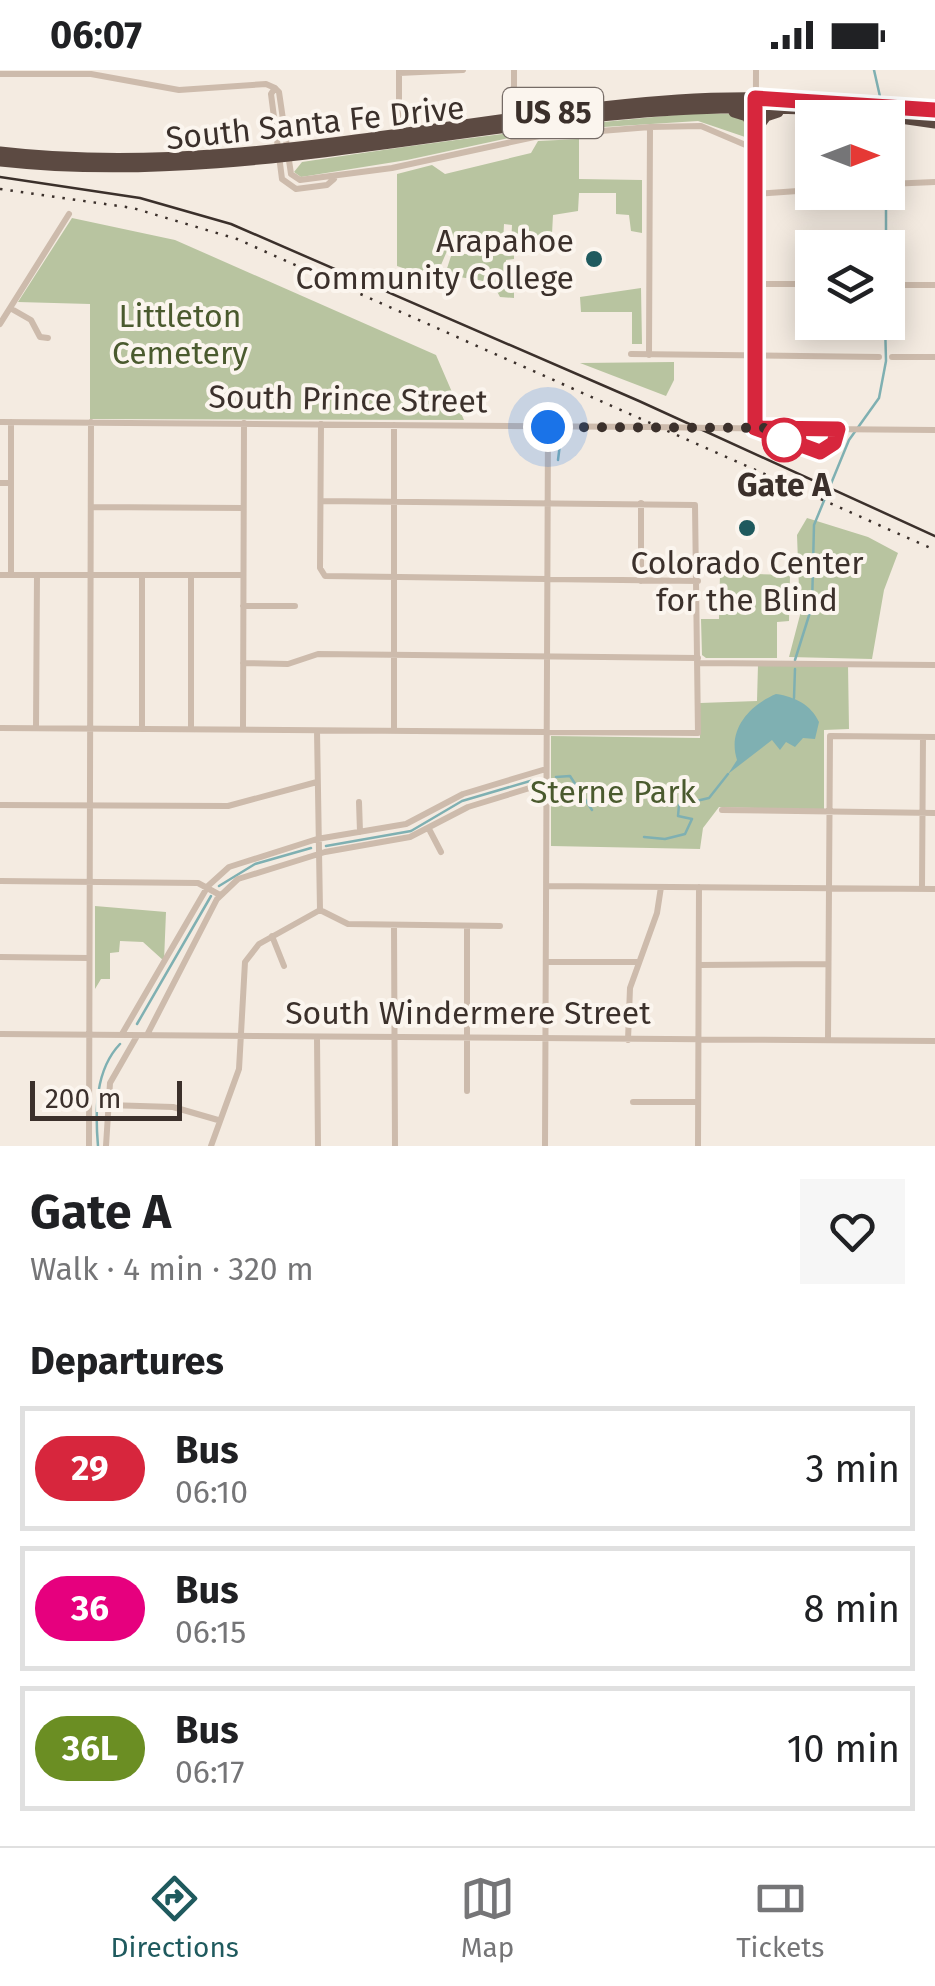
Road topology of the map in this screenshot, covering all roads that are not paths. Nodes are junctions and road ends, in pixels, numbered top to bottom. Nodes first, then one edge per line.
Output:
1 (463, 70) edge
2 (514, 70) edge
3 (756, 70) edge
4 (399, 72) edge
5 (0, 74) edge
6 (755, 103) junction
7 (795, 105) edge
8 (787, 109) junction
9 (795, 109) edge
10 (905, 110) edge
11 (935, 110) edge
12 (658, 112) junction
13 (905, 115) edge
14 (514, 123) junction
15 (935, 123) edge
16 (650, 127) junction
17 (756, 130) junction
18 (399, 138) junction
19 (755, 149) junction
20 (0, 152) edge
21 (283, 154) junction
22 (0, 161) edge
23 (935, 182) edge
24 (905, 183) edge
25 (795, 191) edge
26 (756, 194) junction
27 (70, 214) dead end
28 (756, 284) junction
29 (795, 284) edge
30 (905, 285) edge
31 (935, 286) edge
32 (10, 308) junction
33 (0, 324) edge
34 (48, 338) dead end
35 (630, 354) dead end
36 (648, 355) junction
37 (756, 356) junction
38 (879, 357) dead end
39 (892, 357) dead end
40 (935, 358) edge
41 (0, 422) edge
42 (10, 422) junction
43 (91, 422) junction
44 (244, 423) junction
45 (321, 424) junction
46 (394, 425) junction
47 (548, 427) junction
48 (755, 428) junction
49 (935, 430) edge
50 (0, 483) edge
51 (10, 483) junction
52 (321, 501) junction
53 (394, 501) junction
54 (547, 503) junction
55 (641, 503) junction
56 (91, 507) junction
57 (244, 508) junction
58 (0, 575) edge
59 (11, 575) junction
60 (37, 575) junction
61 (91, 575) junction
62 (142, 575) junction
63 (191, 576) junction
64 (243, 576) junction
65 (394, 578) junction
66 (547, 580) junction
67 (640, 581) junction
68 (698, 581) junction
69 (243, 606) junction
70 (295, 606) dead end
71 (394, 654) junction
72 (547, 656) junction
73 (698, 660) junction
74 (243, 664) junction
75 (935, 665) edge
76 (0, 728) edge
77 (36, 728) junction
78 (90, 728) junction
79 (142, 728) junction
80 (191, 729) junction
81 (243, 729) junction
82 (317, 730) junction
83 (394, 731) junction
84 (546, 732) junction
85 (923, 737) junction
86 (935, 737) edge
87 (546, 769) junction
88 (317, 782) junction
89 (546, 783) junction
90 (358, 802) dead end
91 (0, 805) edge
92 (90, 806) junction
93 (722, 810) dead end
94 (828, 812) junction
95 (935, 813) edge
96 (922, 814) junction
97 (428, 829) junction
98 (360, 832) junction
99 (318, 840) junction
100 (440, 852) dead end
101 (317, 854) junction
102 (0, 881) edge
103 (90, 882) junction
104 (208, 886) junction
105 (547, 886) junction
106 (661, 887) junction
107 (699, 887) junction
108 (828, 888) junction
109 (922, 889) junction
110 (935, 889) edge
111 (220, 895) junction
112 (320, 910) junction
113 (394, 925) junction
114 (467, 926) junction
115 (500, 926) dead end
116 (272, 936) junction
117 (0, 957) edge
118 (90, 958) junction
119 (546, 962) junction
120 (638, 962) junction
121 (828, 964) junction
122 (700, 965) junction
123 (284, 966) dead end
124 (0, 1034) edge
125 (89, 1035) junction
126 (122, 1035) junction
127 (138, 1035) junction
128 (147, 1036) junction
129 (241, 1036) junction
130 (317, 1036) junction
131 (394, 1037) junction
132 (467, 1038) junction
133 (545, 1038) junction
134 (628, 1040) junction
135 (698, 1040) junction
136 (828, 1040) junction
137 (935, 1041) edge
138 (467, 1090) dead end
139 (633, 1102) dead end
140 (698, 1102) junction
141 (107, 1105) junction
142 (218, 1120) junction
143 (89, 1146) edge
144 (106, 1146) edge
145 (211, 1146) edge
146 (318, 1146) edge
147 (395, 1146) edge
148 (545, 1146) edge
149 (698, 1146) edge

1 - 4 street
2 - 14 street
3 - 6 street
4 - 18 street
5 - 21 street
6 - 7 highway, South Santa Fe Drive / US 85
6 - 8 highway, South Santa Fe Drive / US 85
6 - 12 highway, South Santa Fe Drive / US 85
6 - 14 highway, South Santa Fe Drive / US 85
6 - 17 street
8 - 9 highway, South Santa Fe Drive / US 85
8 - 17 highway
10 - 11 highway, South Santa Fe Drive / US 85
12 - 14 highway, South Santa Fe Drive / US 85
12 - 17 highway
13 - 15 highway, South Santa Fe Drive / US 85
14 - 18 highway, South Santa Fe Drive / US 85
16 - 19 street
16 - 21 street
16 - 36 street
17 - 19 street
18 - 21 highway, South Santa Fe Drive / US 85
19 - 26 street
20 - 21 highway, South Santa Fe Drive / US 85
21 - 22 highway, South Santa Fe Drive / US 85
23 - 24 street
25 - 26 street
26 - 28 street
27 - 32 street
28 - 29 street
28 - 37 street
30 - 31 street
32 - 33 street
32 - 34 street
35 - 36 street
36 - 37 street
37 - 38 street
37 - 48 street
39 - 40 street
41 - 42 street, South Prince Street
42 - 43 street, South Prince Street
42 - 51 street
43 - 44 street, South Prince Street
43 - 56 street
44 - 45 street, South Prince Street
44 - 57 street
45 - 46 street, South Prince Street
45 - 52 street
46 - 47 street, South Prince Street
46 - 53 street
47 - 48 street, South Prince Street, bridge
47 - 54 street
48 - 49 street, South Prince Street
50 - 51 street
51 - 59 street
52 - 53 street
52 - 65 street
53 - 54 street
53 - 65 street
54 - 55 street
54 - 66 street
55 - 67 street
55 - 68 street
56 - 57 street
56 - 61 street
57 - 64 street
58 - 59 street
59 - 60 street
60 - 61 street
60 - 77 street
61 - 62 street
61 - 78 street
62 - 63 street
62 - 79 street
63 - 64 street
63 - 80 street
64 - 69 street
65 - 66 street
65 - 71 street
66 - 67 street
66 - 72 street
67 - 68 street
68 - 73 street
69 - 70 street
69 - 74 street
71 - 72 street
71 - 74 street
71 - 83 street
72 - 73 street
72 - 84 street
73 - 75 street
73 - 84 street
74 - 81 street
76 - 77 street
77 - 78 street
78 - 79 street
78 - 92 street
79 - 80 street
80 - 81 street
81 - 82 street
82 - 83 street
82 - 88 street
83 - 84 street
84 - 87 street
85 - 86 street
85 - 94 street
85 - 96 street
87 - 89 street
87 - 98 street
88 - 92 street
88 - 99 street
89 - 97 street
89 - 105 street
90 - 98 street
91 - 92 street
92 - 103 street
93 - 94 street
94 - 96 street
94 - 108 street
95 - 96 street
96 - 109 street
97 - 100 street
97 - 101 street
98 - 99 street
99 - 101 street
99 - 104 street
101 - 111 street
101 - 112 street
102 - 103 street
103 - 104 street
103 - 118 street
104 - 111 street
104 - 126 street
105 - 106 street
105 - 119 street
106 - 107 street
106 - 120 street
107 - 108 street
107 - 122 street
108 - 109 street
108 - 121 street
109 - 110 street
111 - 128 street
112 - 113 street
112 - 116 street
113 - 114 street
113 - 131 street
114 - 115 street
114 - 132 street
116 - 123 street
116 - 129 street
117 - 118 street
118 - 125 street
119 - 120 street
119 - 133 street
120 - 134 street
121 - 122 street
121 - 136 street
122 - 135 street
124 - 125 street, South Windermere Street
125 - 126 street, South Windermere Street
125 - 143 street
126 - 127 street, South Windermere Street
127 - 128 street, South Windermere Street
127 - 141 street
128 - 129 street, South Windermere Street
129 - 130 street, South Windermere Street
129 - 142 street
130 - 131 street, South Windermere Street
130 - 146 street
131 - 132 street, South Windermere Street
131 - 147 street
132 - 133 street, South Windermere Street
132 - 138 street
133 - 134 street, South Windermere Street
133 - 148 street
134 - 135 street, South Windermere Street
135 - 136 street, South Windermere Street
135 - 140 street
136 - 137 street, South Windermere Street
139 - 140 street
140 - 149 street
141 - 142 street
141 - 144 street
142 - 145 street

